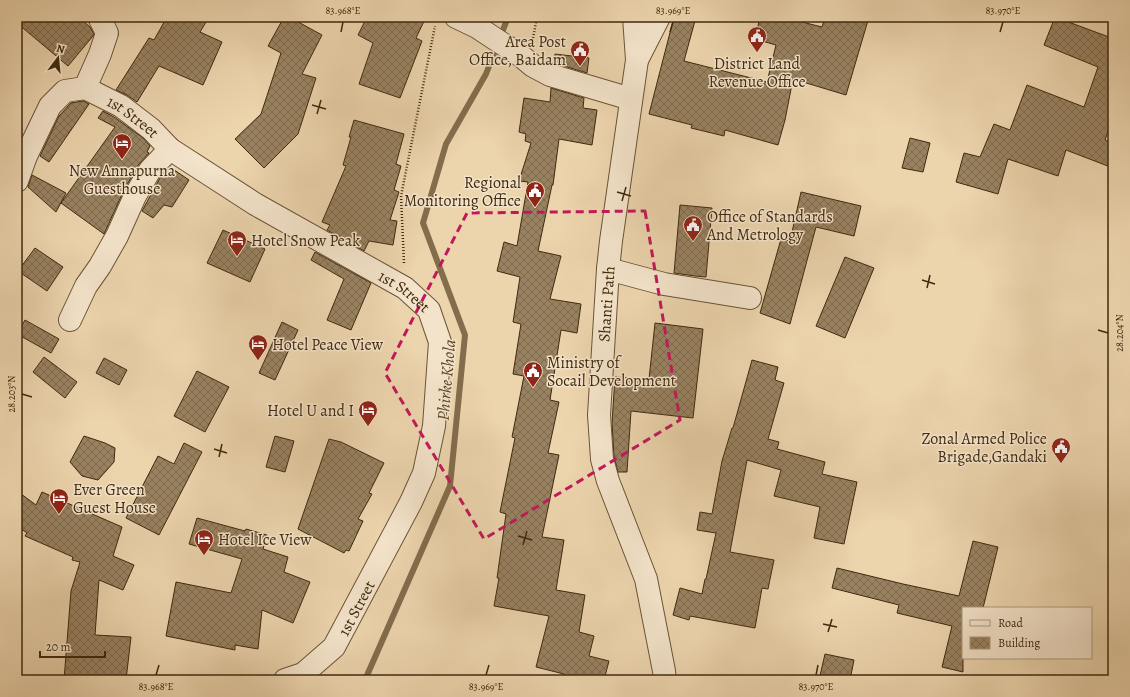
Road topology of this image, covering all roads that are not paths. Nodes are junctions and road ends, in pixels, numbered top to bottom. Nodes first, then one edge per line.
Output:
1 (98, 17) edge
2 (456, 17) edge
3 (634, 17) edge
4 (659, 17) edge
5 (637, 60) junction
6 (85, 88) junction
7 (631, 99) junction
8 (170, 149) junction
9 (17, 181) edge
10 (608, 269) junction
11 (750, 298) dead end
12 (70, 320) dead end
13 (285, 680) edge
14 (665, 680) edge

1 - 6 street
2 - 7 street
3 - 5 street, Shanti Path
4 - 5 street
5 - 7 street, Shanti Path
6 - 8 street, 1st Street
6 - 9 street
7 - 10 street, Shanti Path
8 - 12 street
8 - 13 street, 1st Street
10 - 11 street
10 - 14 street, Shanti Path

